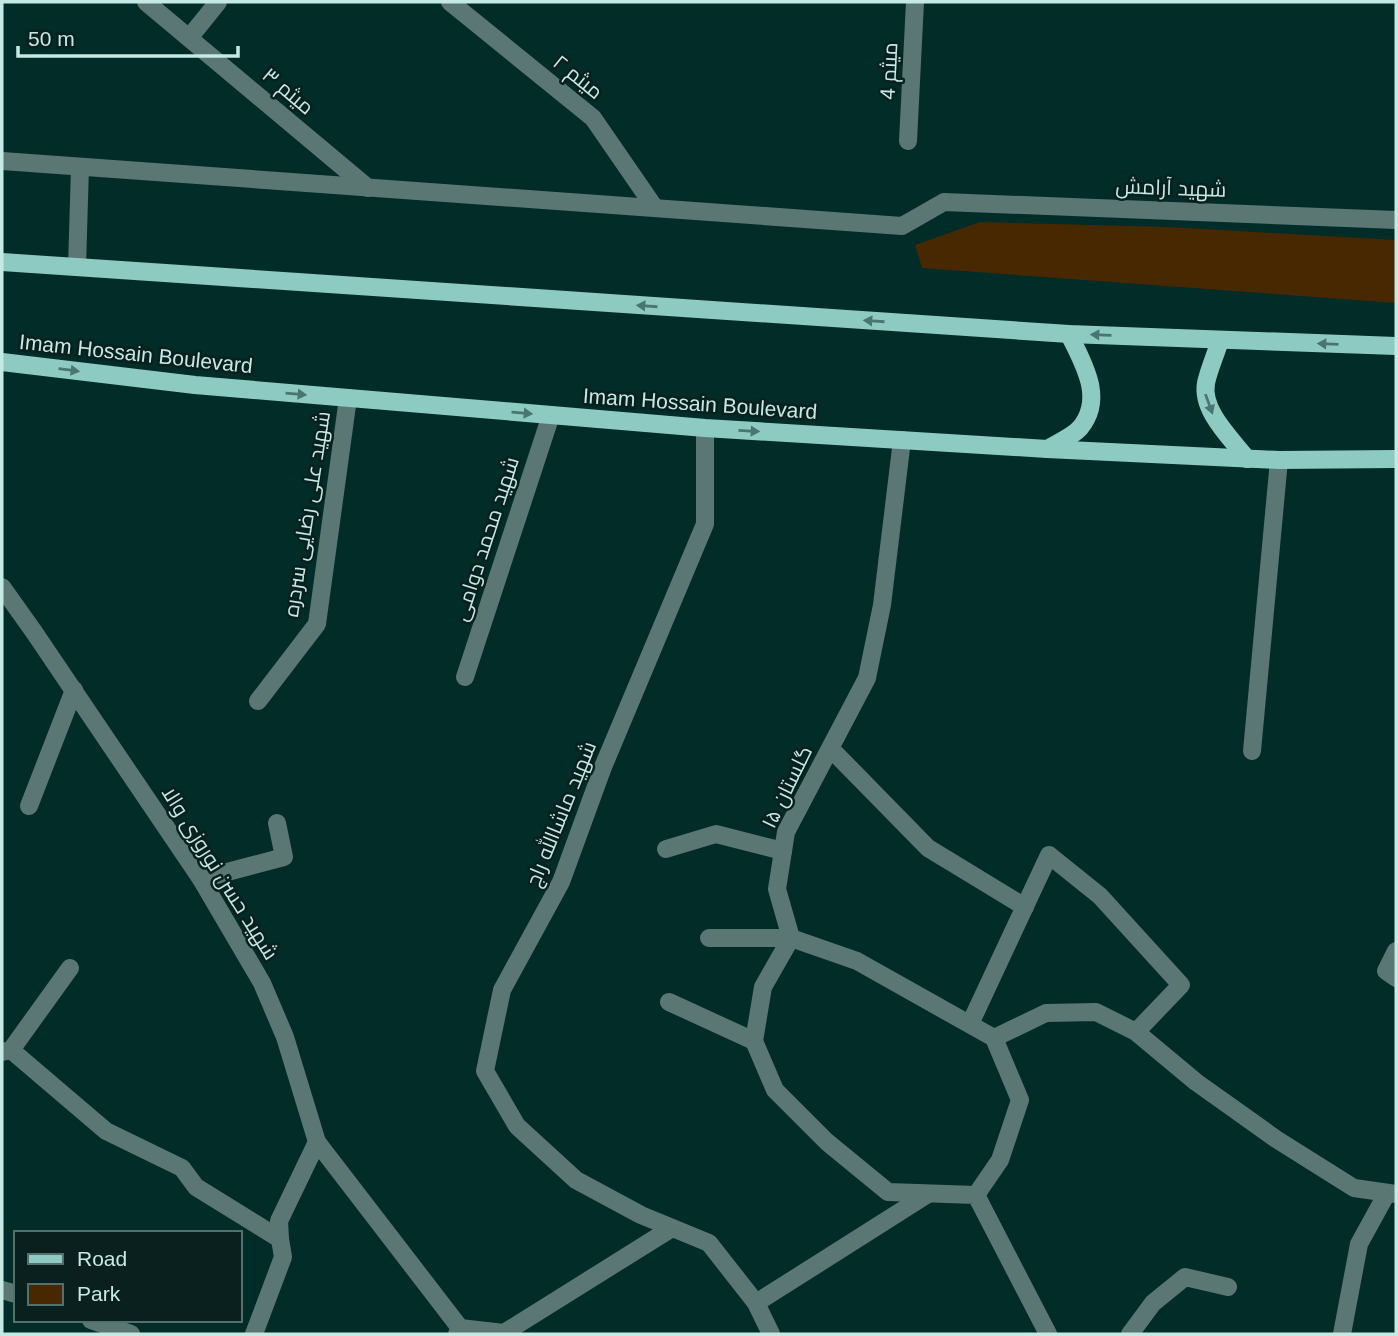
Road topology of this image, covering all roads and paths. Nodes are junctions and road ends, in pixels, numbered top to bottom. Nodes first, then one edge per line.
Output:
1 (146, 2) edge
2 (218, 2) edge
3 (450, 2) edge
4 (915, 2) edge
5 (189, 38) junction
6 (908, 141) dead end
7 (2, 161) edge
8 (80, 167) junction
9 (368, 188) junction
10 (655, 208) junction
11 (1396, 220) edge
12 (2, 262) edge
13 (77, 267) junction
14 (1069, 334) junction
15 (1220, 340) junction
16 (1396, 346) edge
17 (2, 362) edge
18 (348, 398) junction
19 (551, 415) junction
20 (705, 428) junction
21 (902, 440) junction
22 (1047, 449) junction
23 (1247, 459) junction
24 (1279, 460) junction
25 (1396, 460) edge
26 (2, 587) edge
27 (465, 677) dead end
28 (74, 690) junction
29 (258, 701) dead end
30 (831, 749) junction
31 (1252, 751) dead end
32 (29, 806) dead end
33 (277, 823) dead end
34 (666, 849) dead end
35 (783, 851) junction
36 (201, 879) junction
37 (1025, 907) junction
38 (709, 938) dead end
39 (791, 938) junction
40 (1396, 951) edge
41 (70, 968) dead end
42 (1396, 978) edge
43 (669, 1002) dead end
44 (970, 1024) junction
45 (1136, 1032) junction
46 (994, 1038) junction
47 (754, 1041) junction
48 (7, 1051) edge
49 (317, 1142) junction
50 (1392, 1193) edge
51 (928, 1194) junction
52 (976, 1195) junction
53 (672, 1228) junction
54 (280, 1239) junction
55 (1228, 1287) dead end
56 (756, 1303) junction
57 (97, 1322) edge
58 (458, 1331) edge
59 (504, 1333) edge
60 (131, 1334) edge
61 (254, 1334) edge
62 (771, 1334) edge
63 (1048, 1334) edge
64 (1130, 1334) edge
65 (1342, 1334) edge

1 - 5 street, میثم ۳
2 - 5 street
3 - 10 street, میثم ۲
4 - 6 street, میثم 4
5 - 9 street, میثم ۳
7 - 8 street
8 - 9 street
8 - 13 street
9 - 10 street
10 - 11 street, شهید آرامش
12 - 13 main road
14 -> 13 main road
15 -> 14 main road
14 - 22 main road
16 -> 15 main road
15 -> 23 main road
17 -> 18 main road, Imam Hossain Boulevard
18 -> 19 main road, Imam Hossain Boulevard
18 - 29 street, شهید علی رضایی سردره
19 - 20 main road, Imam Hossain Boulevard
19 - 27 street, شهید محمد دوامی
20 -> 21 main road, Imam Hossain Boulevard
20 - 53 street, شهید ماشاالله راج
21 - 22 main road, Imam Hossain Boulevard
21 - 30 street, گلستان ۱۵
22 - 23 main road, Imam Hossain Boulevard
23 - 24 main road, Imam Hossain Boulevard
24 - 25 main road, Imam Hossain Boulevard
24 - 31 street
26 - 28 street, شهید حسن نوروزی والا
28 - 32 street
28 - 36 street, شهید حسن نوروزی والا
30 - 35 street, گلستان ۱۵
30 - 37 street
33 - 36 street
34 - 35 street
35 - 39 street, گلستان ۱۵
36 - 49 street, شهید حسن نوروزی والا
37 - 44 street
37 - 45 street
38 - 39 street
39 - 44 street
39 - 47 street
40 - 42 street
41 - 48 street
43 - 47 street
44 - 46 street
45 - 46 street
45 - 50 street
46 - 52 street
47 - 51 street
48 - 54 street
49 - 54 street
49 - 58 street, شهید حسن نوروزی والا
50 - 65 street
51 - 52 street
51 - 56 street
52 - 63 street
53 - 56 street, شهید ماشاالله راج
53 - 59 street
54 - 61 street
55 - 64 street
56 - 62 street, شهید ماشاالله راج
57 - 60 street
58 - 59 street

